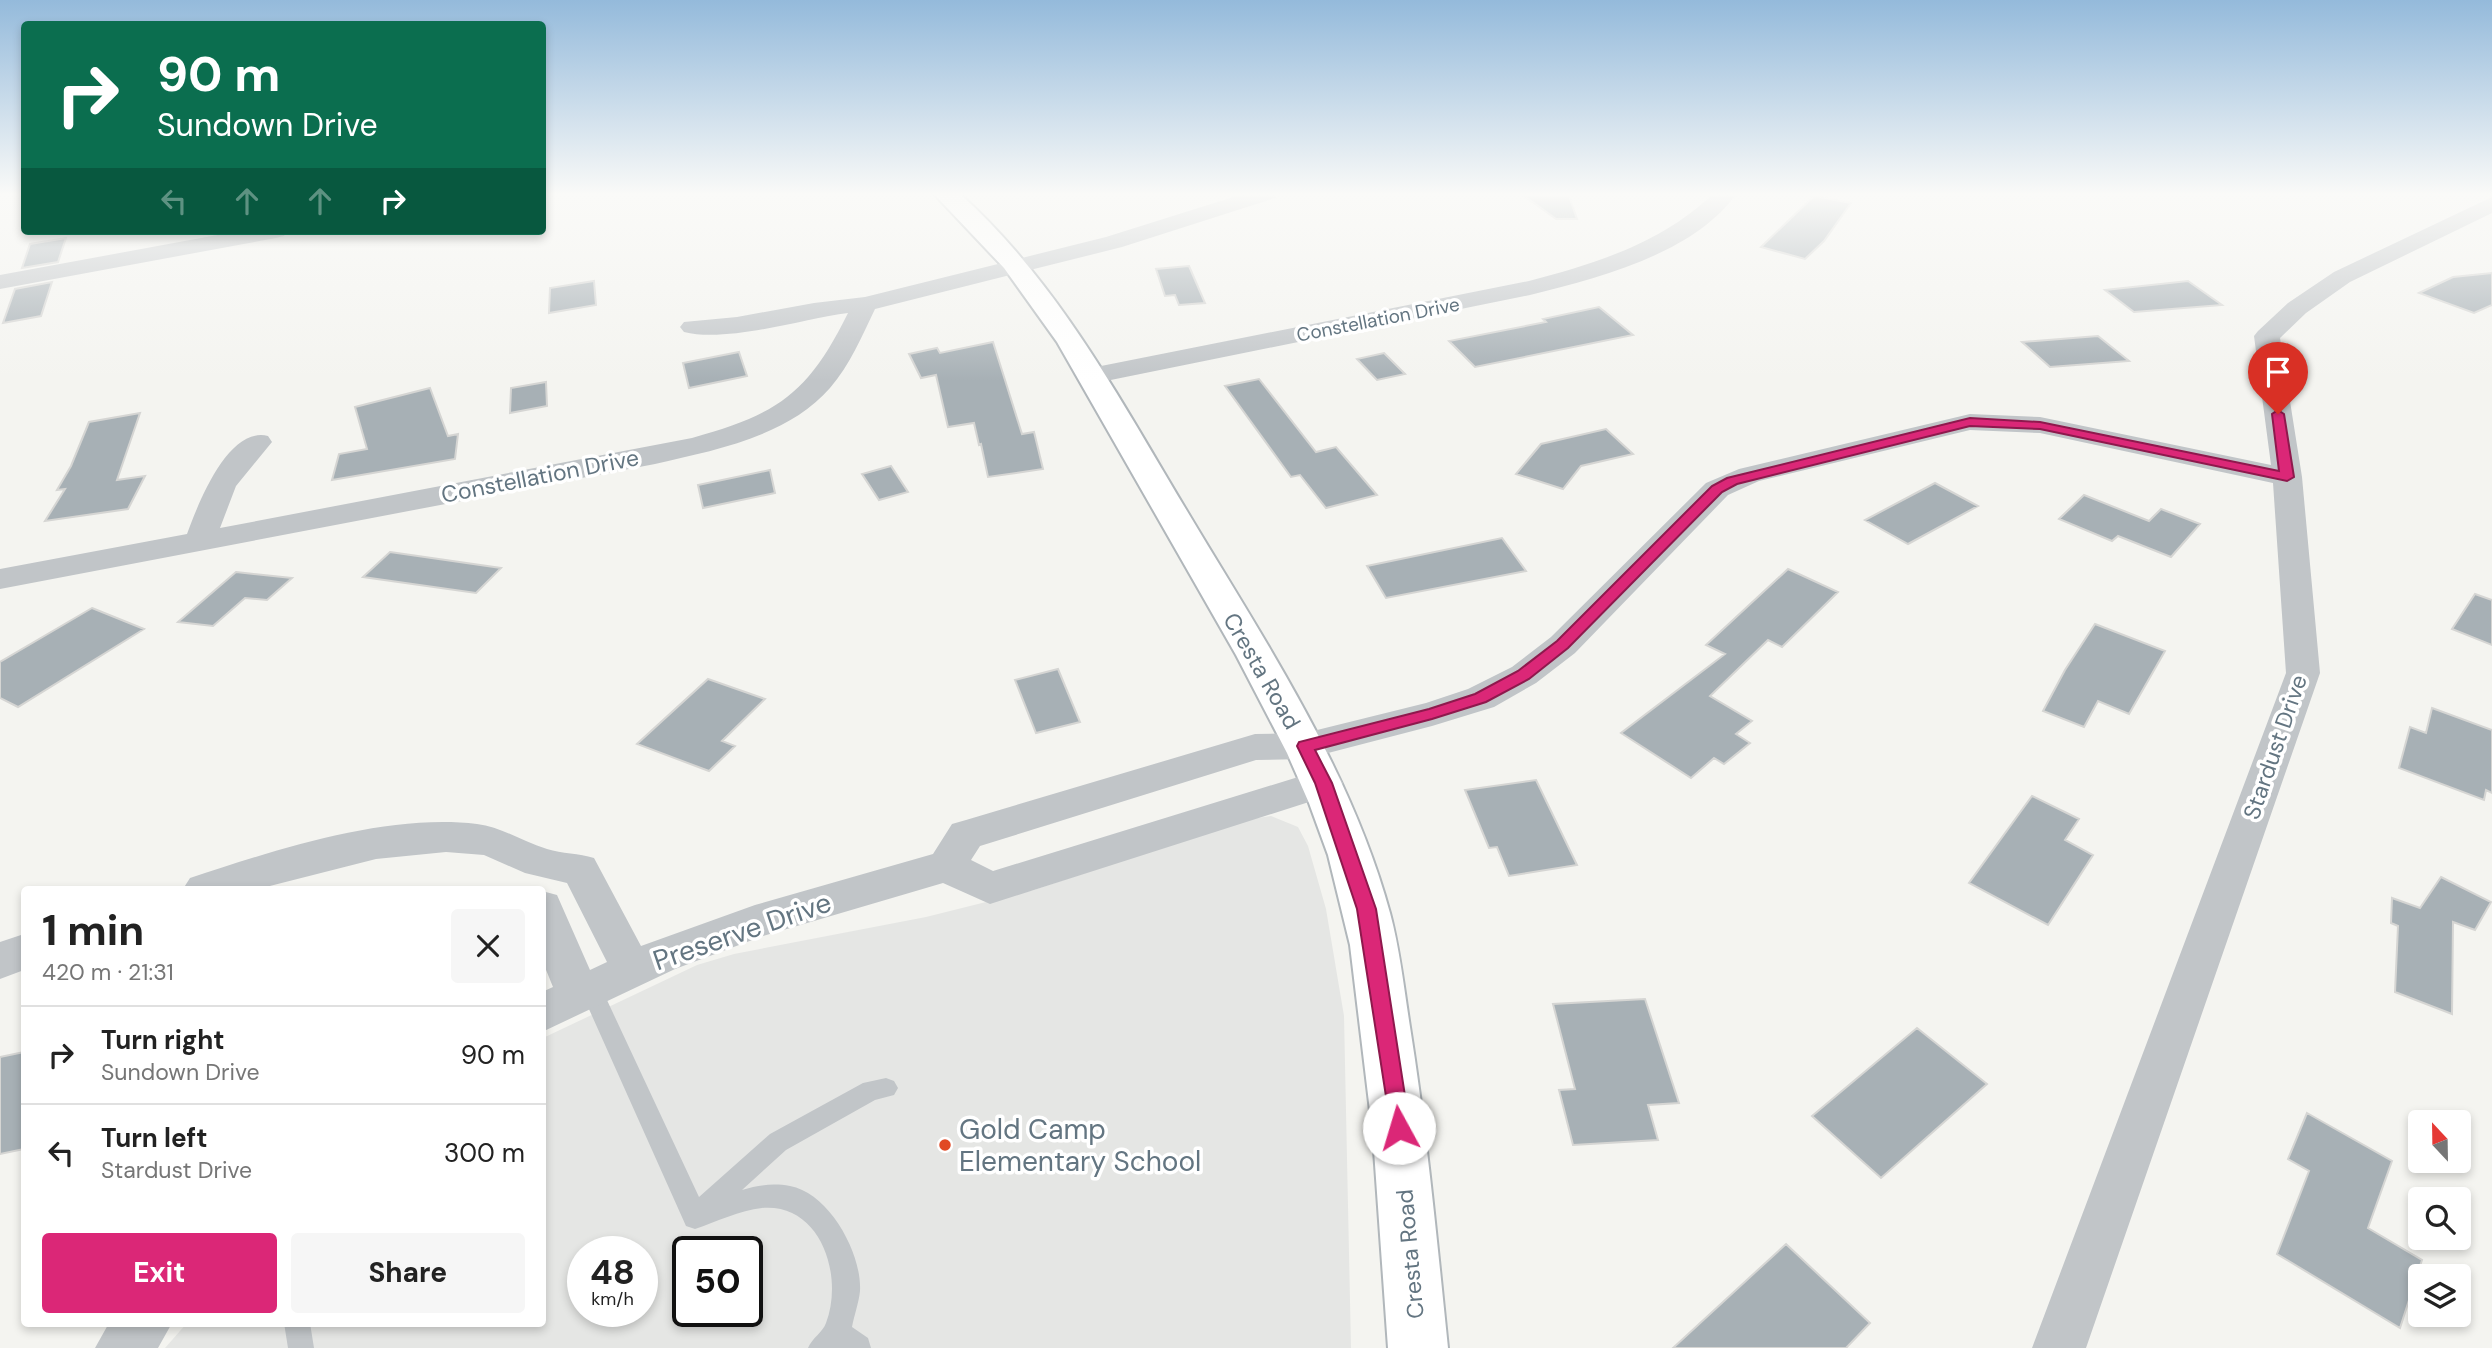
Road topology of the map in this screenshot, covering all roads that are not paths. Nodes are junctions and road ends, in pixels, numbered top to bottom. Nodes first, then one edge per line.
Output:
1 (126, 256) edge
2 (143, 256) edge
3 (1009, 256) edge
4 (1061, 256) edge
5 (1636, 256) edge
6 (2387, 256) edge
7 (126, 259) junction
8 (1019, 267) junction
9 (0, 282) edge
10 (865, 304) junction
11 (693, 327) dead end
12 (1091, 376) junction
13 (258, 442) dead end
14 (2287, 477) junction
15 (201, 539) junction
16 (0, 579) edge
17 (1314, 765) junction
18 (1142, 781) junction
19 (1167, 832) junction
20 (947, 866) junction
21 (541, 877) edge
22 (215, 886) edge
23 (546, 920) edge
24 (21, 952) edge
25 (0, 961) edge
26 (632, 970) junction
27 (571, 999) edge
28 (886, 1088) dead end
29 (695, 1217) junction
30 (141, 1327) edge
31 (298, 1327) edge
32 (839, 1343) edge
33 (122, 1348) edge
34 (301, 1348) edge
35 (1418, 1348) edge
36 (2059, 1348) edge

1 - 7 street
2 - 7 street
3 - 8 main road, Cresta Road
4 - 8 street
5 - 12 street, Constellation Drive
6 - 14 street, Stardust Drive
7 - 9 street
8 - 10 street
8 - 12 main road, Cresta Road
10 - 11 street
10 - 15 street, Constellation Drive
12 - 17 main road, Cresta Road
13 - 15 street
14 - 17 street
14 - 36 street, Stardust Drive
15 - 16 street, Constellation Drive
17 - 18 street
17 - 19 street
17 - 35 main road, Cresta Road
18 - 19 street
18 - 20 street
19 - 20 street
20 - 26 street, Preserve Drive
21 - 22 street
21 - 26 street
23 - 27 street
24 - 25 street
26 - 27 street, Preserve Drive
27 - 29 lane
28 - 29 lane
29 - 32 lane
30 - 33 street
31 - 34 lane

